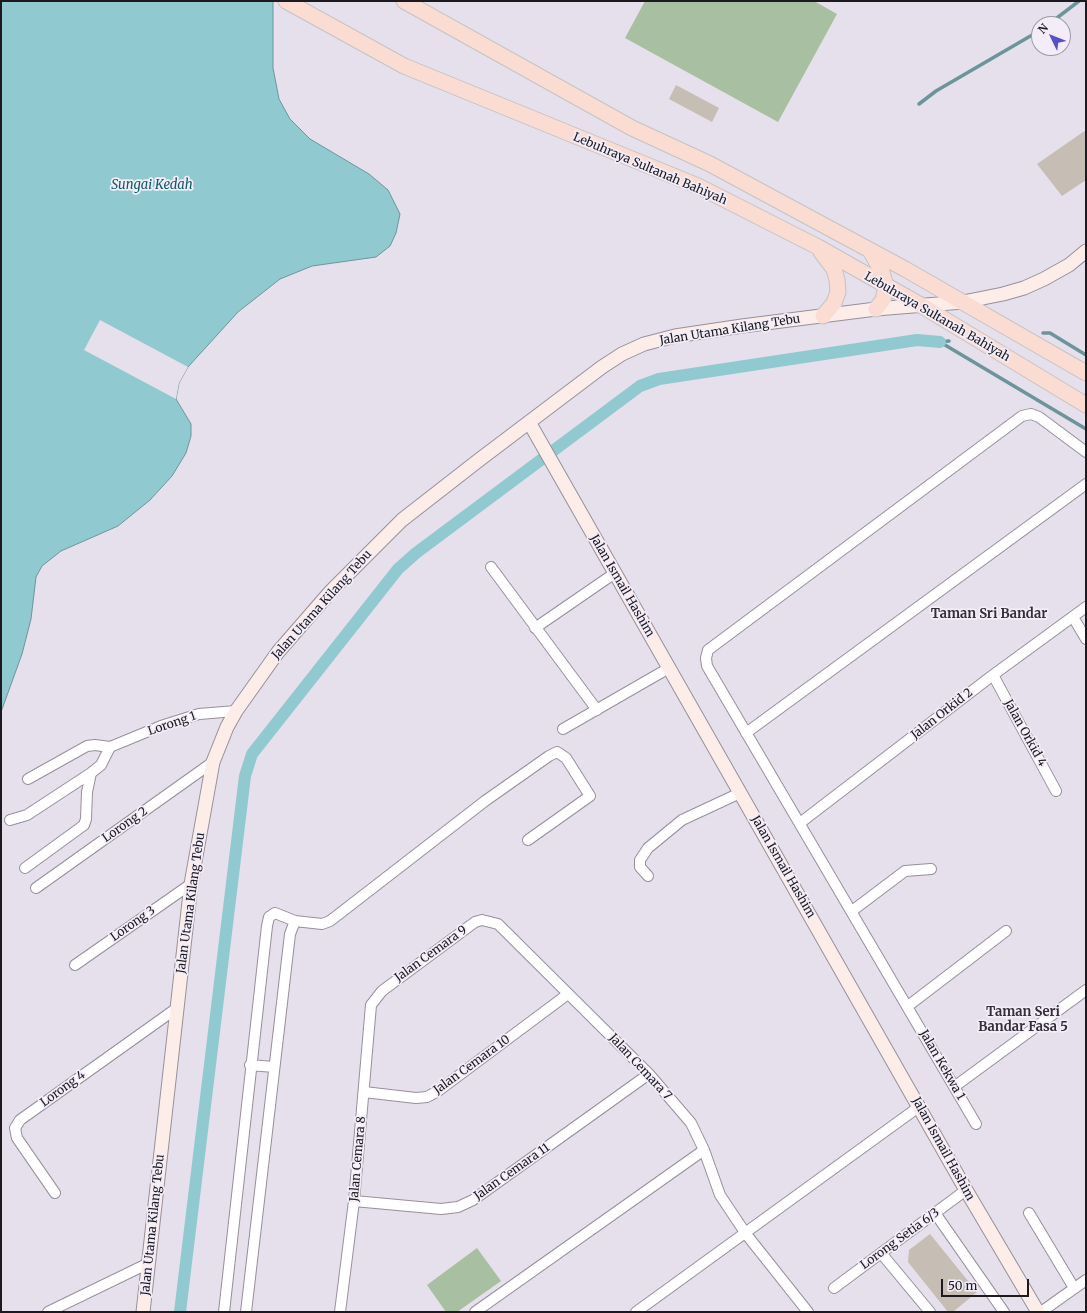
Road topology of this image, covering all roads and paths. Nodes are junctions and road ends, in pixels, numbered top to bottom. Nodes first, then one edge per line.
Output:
1 (286, 1) edge
2 (404, 1) edge
3 (818, 247) junction
4 (1086, 251) edge
5 (871, 252) junction
6 (886, 286) junction
7 (963, 302) junction
8 (924, 306) junction
9 (876, 310) junction
10 (823, 316) junction
11 (1086, 373) edge
12 (1086, 405) edge
13 (529, 422) junction
14 (1086, 452) edge
15 (1086, 484) edge
16 (491, 567) dead end
17 (615, 573) junction
18 (1086, 608) edge
19 (1073, 617) junction
20 (535, 628) junction
21 (1086, 639) edge
22 (669, 668) junction
23 (993, 675) junction
24 (596, 710) junction
25 (236, 711) junction
26 (563, 729) dead end
27 (746, 733) junction
28 (110, 747) junction
29 (213, 762) junction
30 (91, 773) junction
31 (28, 779) dead end
32 (1056, 791) dead end
33 (740, 793) junction
34 (10, 820) dead end
35 (800, 823) junction
36 (528, 840) dead end
37 (25, 868) dead end
38 (931, 869) dead end
39 (648, 876) dead end
40 (191, 884) junction
41 (36, 888) dead end
42 (852, 911) junction
43 (295, 921) junction
44 (498, 924) joint
45 (1006, 931) dead end
46 (75, 965) dead end
47 (1086, 990) edge
48 (568, 994) junction
49 (372, 1005) joint
50 (908, 1006) junction
51 (177, 1008) junction
52 (250, 1065) junction
53 (274, 1067) junction
54 (649, 1074) junction
55 (954, 1087) junction
56 (364, 1092) junction
57 (920, 1106) junction
58 (976, 1124) dead end
59 (704, 1150) junction
60 (966, 1190) junction
61 (55, 1193) dead end
62 (354, 1201) junction
63 (935, 1213) junction
64 (1029, 1213) dead end
65 (746, 1234) junction
66 (881, 1253) junction
67 (149, 1262) junction
68 (1086, 1280) edge
69 (834, 1288) dead end
70 (1074, 1288) junction
71 (805, 1311) edge
72 (48, 1312) edge
73 (143, 1312) edge
74 (224, 1312) edge
75 (246, 1312) edge
76 (340, 1312) edge
77 (475, 1312) edge
78 (636, 1312) edge
79 (930, 1312) edge
80 (1004, 1312) edge
81 (1038, 1312) edge
82 (1041, 1312) edge

1 - 3 main road, Lebuhraya Sultanah Bahiyah
2 - 5 main road, Lebuhraya Sultanah Bahiyah
3 - 6 main road, Lebuhraya Sultanah Bahiyah
3 - 10 main road
4 - 7 street, Jalan Utama Kilang Tebu
5 - 6 main road
5 - 7 main road, Lebuhraya Sultanah Bahiyah
6 - 8 main road, Lebuhraya Sultanah Bahiyah
6 - 9 main road
7 - 8 street, Jalan Utama Kilang Tebu
7 - 11 main road, Lebuhraya Sultanah Bahiyah
8 - 9 street, Jalan Utama Kilang Tebu
8 - 12 main road, Lebuhraya Sultanah Bahiyah
9 - 10 street, Jalan Utama Kilang Tebu
10 - 13 street, Jalan Utama Kilang Tebu
13 - 17 street, Jalan Ismail Hashim
13 - 25 street, Jalan Utama Kilang Tebu
14 - 27 street, Jalan Kekwa 1
15 - 27 street
16 - 20 street
17 - 20 street
17 - 22 street, Jalan Ismail Hashim
18 - 19 street, Jalan Orkid 2
19 - 21 street
19 - 23 street, Jalan Orkid 2
20 - 24 street
22 - 24 street
22 - 33 street, Jalan Ismail Hashim
23 - 32 street, Jalan Orkid 4
23 - 35 street, Jalan Orkid 2
24 - 26 street
25 - 28 street, Lorong 1
25 - 29 street, Jalan Utama Kilang Tebu
27 - 35 street, Jalan Kekwa 1
28 - 30 street
28 - 31 street, Lorong 1
29 - 40 street, Jalan Utama Kilang Tebu
29 - 41 street, Lorong 2
30 - 34 street
30 - 37 street
33 - 39 street
33 - 57 street, Jalan Ismail Hashim
35 - 42 street, Jalan Kekwa 1
36 - 43 street
38 - 42 street
40 - 46 street, Lorong 3
40 - 51 street, Jalan Utama Kilang Tebu
42 - 50 street, Jalan Kekwa 1
43 - 52 street
43 - 53 street
44 - 48 street, Jalan Cemara 7
44 - 49 street, Jalan Cemara 9
45 - 50 street
47 - 55 street
48 - 54 street, Jalan Cemara 7
48 - 56 street, Jalan Cemara 10
49 - 56 street, Jalan Cemara 8
50 - 55 street, Jalan Kekwa 1
51 - 61 street, Lorong 4
51 - 67 street, Jalan Utama Kilang Tebu
52 - 53 street
52 - 74 street
53 - 75 street
54 - 59 street, Jalan Cemara 7
54 - 62 street, Jalan Cemara 11
55 - 58 street, Jalan Kekwa 1
56 - 62 street, Jalan Cemara 8
57 - 60 street, Jalan Ismail Hashim
57 - 65 street
59 - 65 street, Jalan Cemara 7
59 - 77 street
60 - 63 street, Lorong Setia 6/3
60 - 81 street, Jalan Ismail Hashim
62 - 76 street, Jalan Cemara 8
63 - 66 street, Lorong Setia 6/3
63 - 80 street
64 - 70 street
65 - 71 street, Jalan Cemara 7
65 - 78 street
66 - 69 street, Lorong Setia 6/3
66 - 79 street
67 - 72 street
67 - 73 street, Jalan Utama Kilang Tebu
68 - 70 street
70 - 82 street

